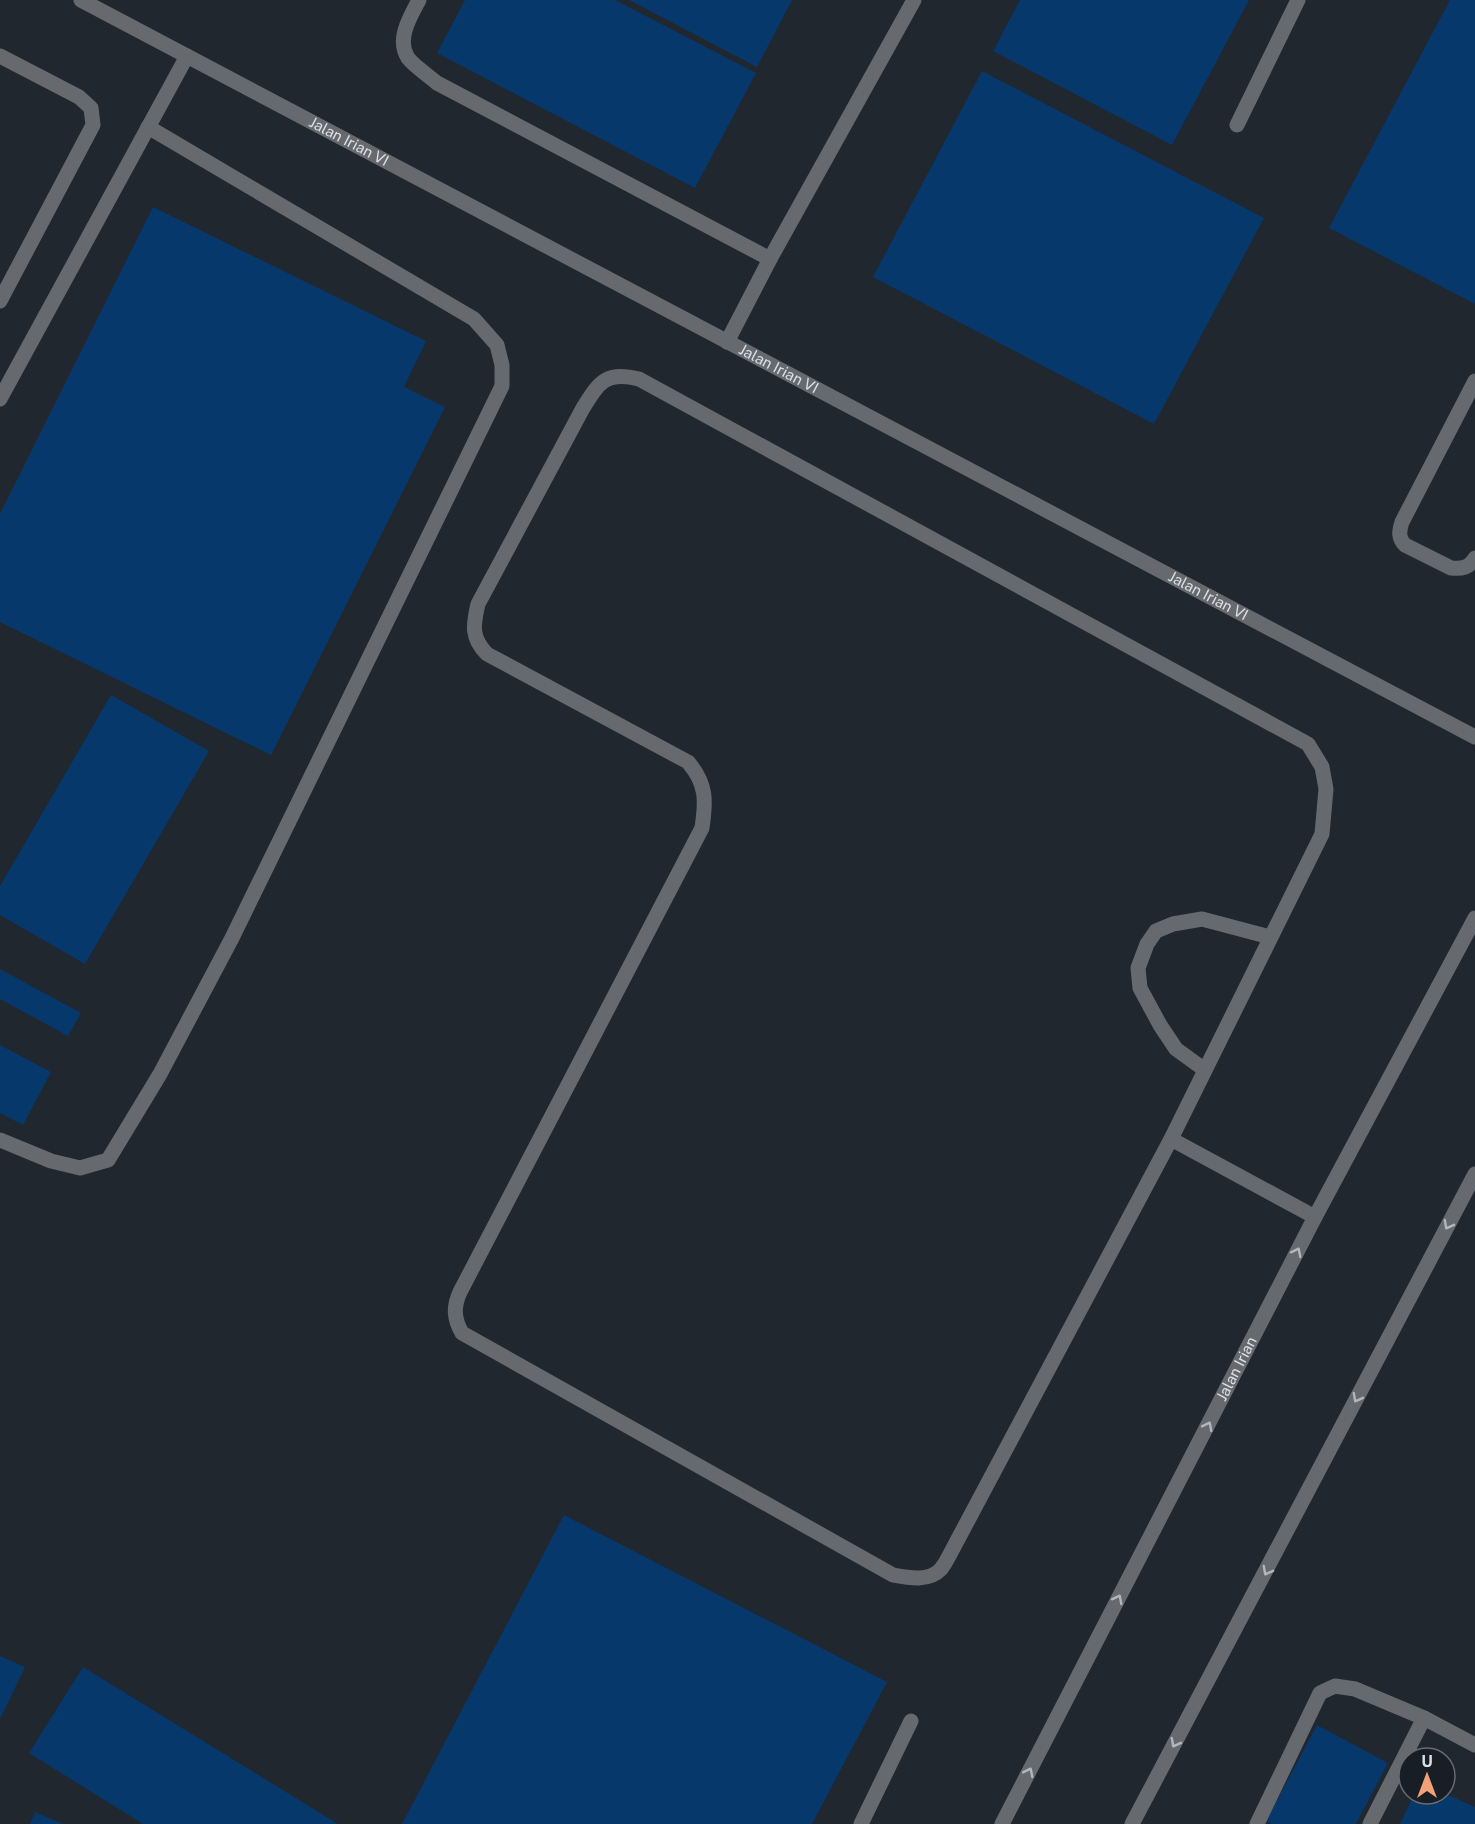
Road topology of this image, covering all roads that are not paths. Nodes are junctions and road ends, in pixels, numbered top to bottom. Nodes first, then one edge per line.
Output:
1 (81, 0) edge
2 (419, 0) edge
3 (914, 0) edge
4 (1298, 0) edge
5 (0, 56) edge
6 (186, 56) junction
7 (1237, 125) dead end
8 (148, 127) junction
9 (770, 259) junction
10 (0, 302) edge
11 (727, 342) junction
12 (1475, 381) edge
13 (0, 399) edge
14 (1475, 558) edge
15 (1475, 737) edge
16 (1475, 918) edge
17 (1270, 937) junction
18 (1205, 1070) junction
19 (1171, 1139) junction
20 (0, 1140) edge
21 (1475, 1174) edge
22 (1316, 1217) junction
23 (1424, 1718) junction
24 (911, 1721) dead end
25 (1475, 1745) edge
26 (861, 1824) edge
27 (1002, 1824) edge
28 (1132, 1824) edge
29 (1257, 1824) edge
30 (1370, 1824) edge

1 - 6 street, Jalan Irian VI
2 - 9 street
3 - 9 street
4 - 7 street
5 - 10 street
6 - 8 street
6 - 11 street, Jalan Irian VI
8 - 13 street
8 - 20 street
9 - 11 street
11 - 15 street, Jalan Irian VI
12 - 14 street
16 - 22 street, Jalan Irian
17 - 18 street
17 - 18 street
17 - 19 street
18 - 19 street
19 - 22 street
21 -> 28 street
27 -> 22 street, Jalan Irian
23 - 25 street
23 - 29 street
23 - 30 street
24 - 26 street

